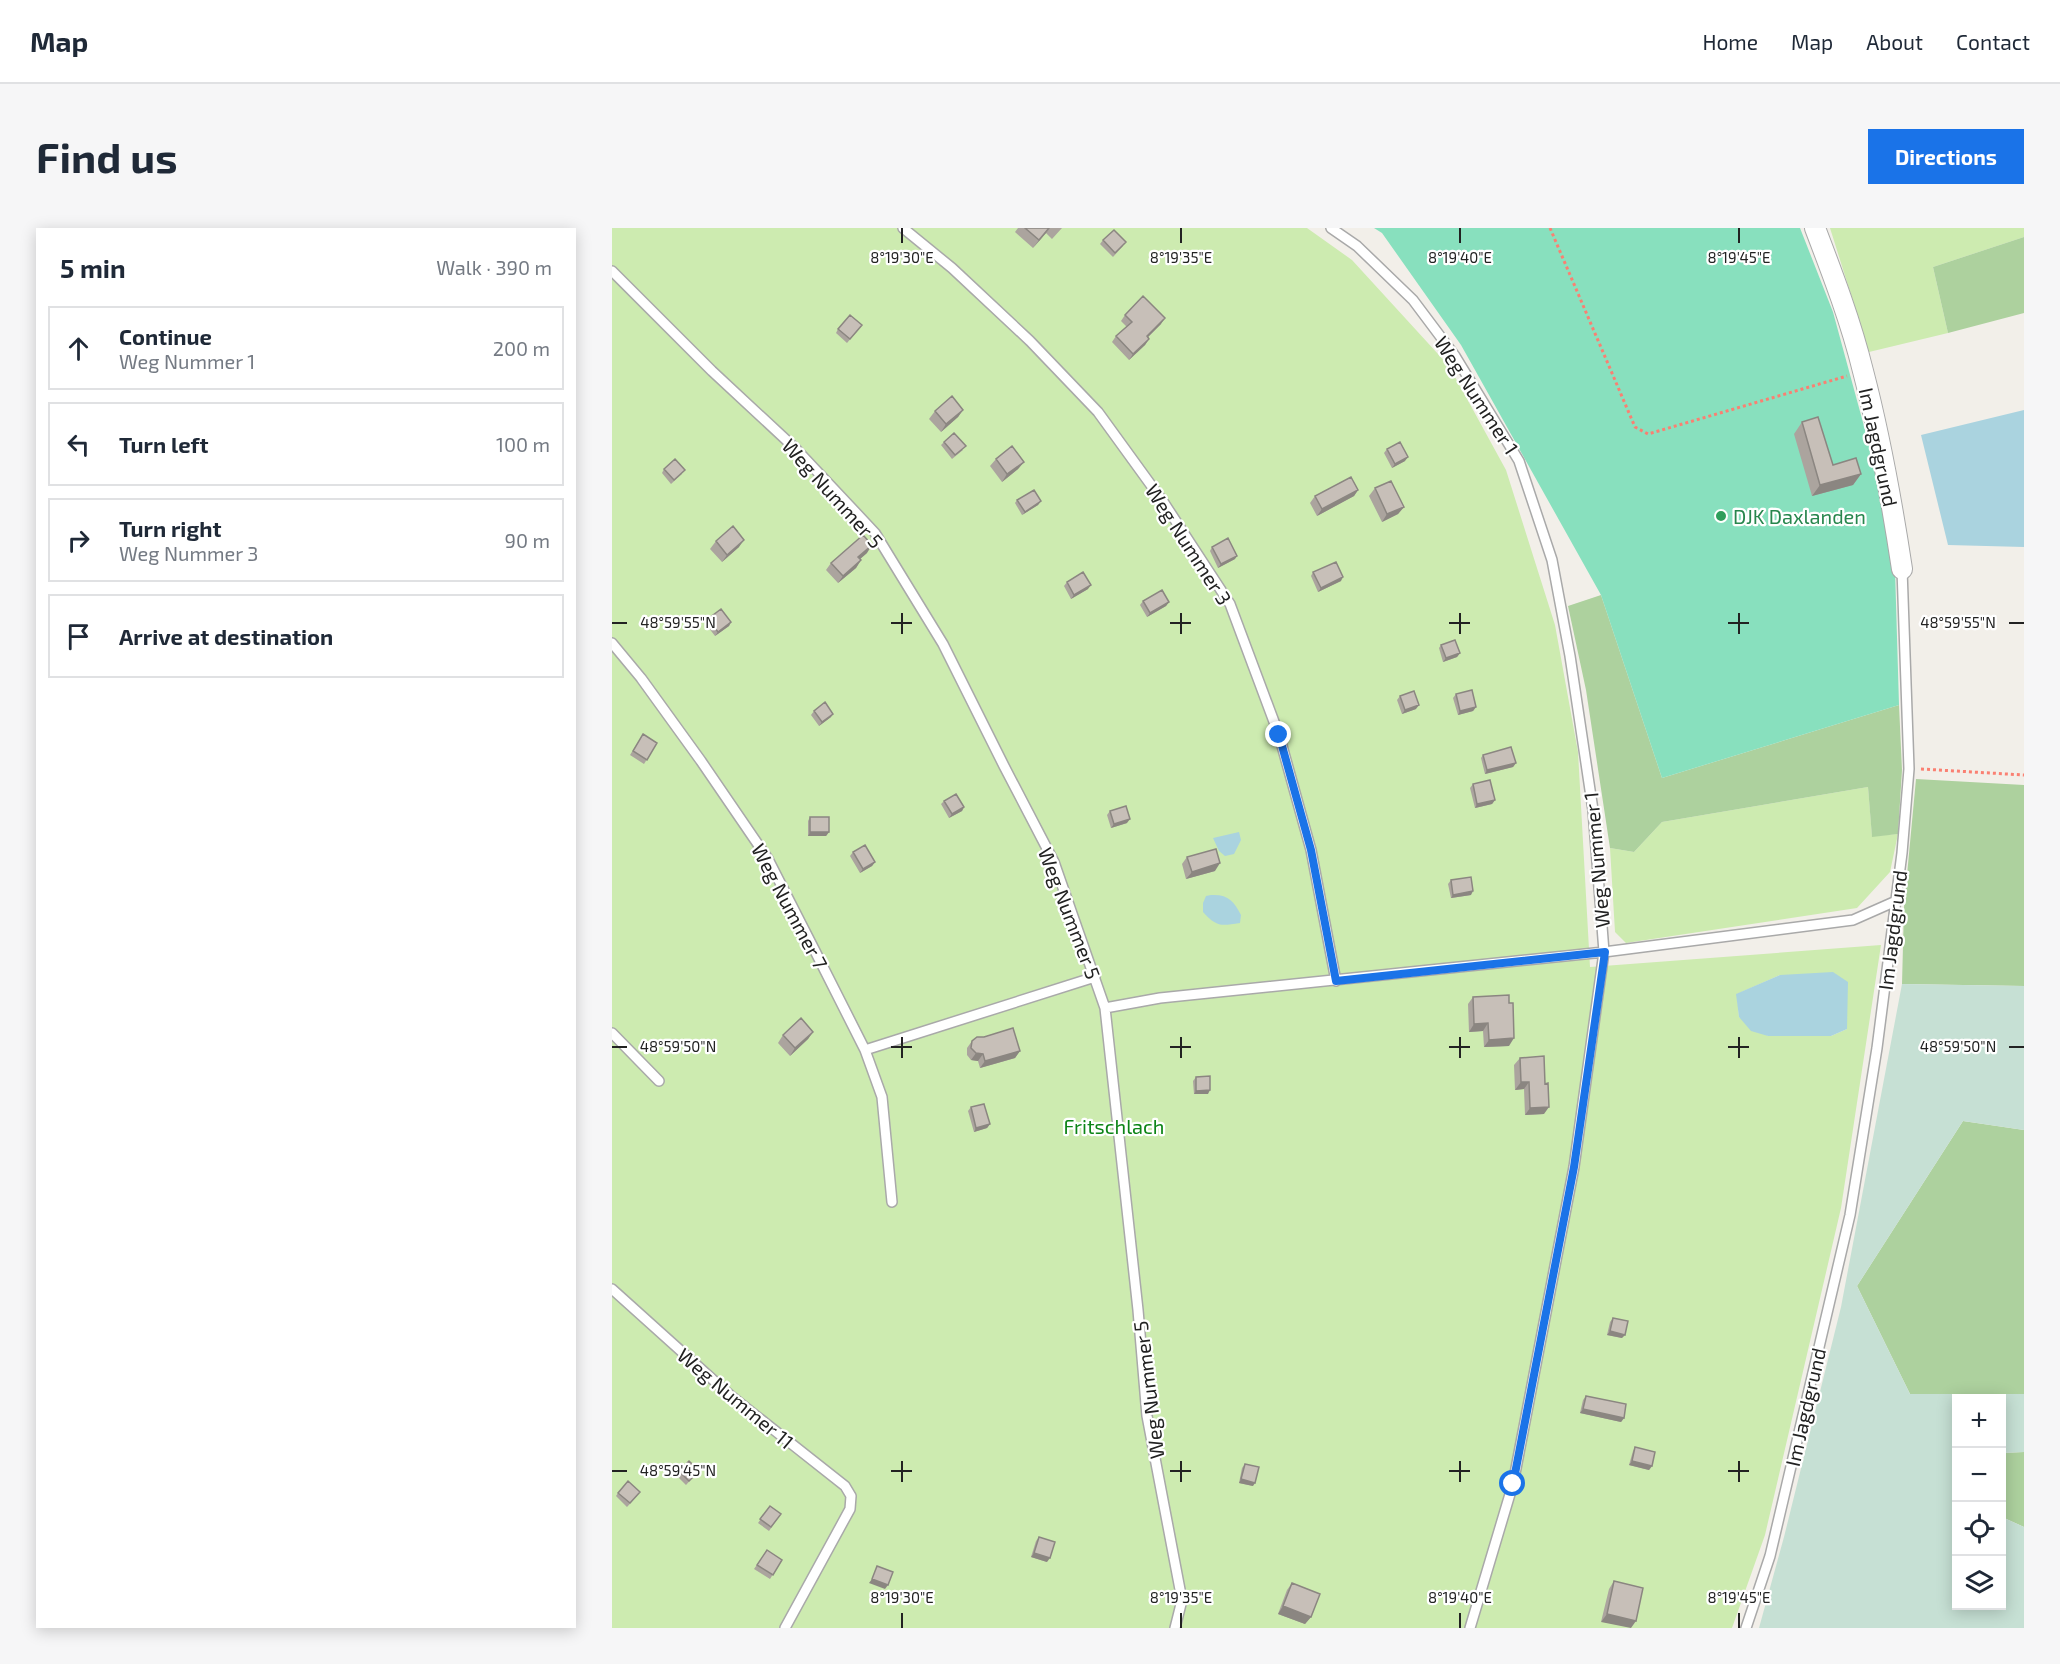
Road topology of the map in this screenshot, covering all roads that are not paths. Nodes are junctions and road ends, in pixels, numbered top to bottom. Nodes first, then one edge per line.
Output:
1 (903, 228) edge
2 (1331, 228) edge
3 (1815, 228) edge
4 (612, 271) edge
5 (1902, 569) joint
6 (612, 643) edge
7 (1896, 901) junction
8 (1605, 952) junction
9 (1095, 977) junction
10 (1336, 981) junction
11 (1105, 1008) junction
12 (612, 1033) edge
13 (865, 1050) junction
14 (659, 1081) dead end
15 (892, 1203) dead end
16 (612, 1289) edge
17 (785, 1628) edge
18 (1175, 1628) edge
19 (1470, 1628) edge
20 (1746, 1628) edge

1 - 10 lane, Weg Nummer 3
2 - 8 lane, Weg Nummer 1
3 - 5 street, Im Jagdgrund
4 - 9 lane, Weg Nummer 5
5 - 7 lane, Im Jagdgrund
6 - 13 lane, Weg Nummer 7
7 - 8 lane
7 - 20 lane, Im Jagdgrund
8 - 10 lane
8 - 19 lane, Weg Nummer 1
9 - 11 lane, Weg Nummer 5
9 - 13 lane
10 - 11 lane
11 - 18 lane, Weg Nummer 5
12 - 14 lane
13 - 15 lane, Weg Nummer 7
16 - 17 lane, Weg Nummer 11

